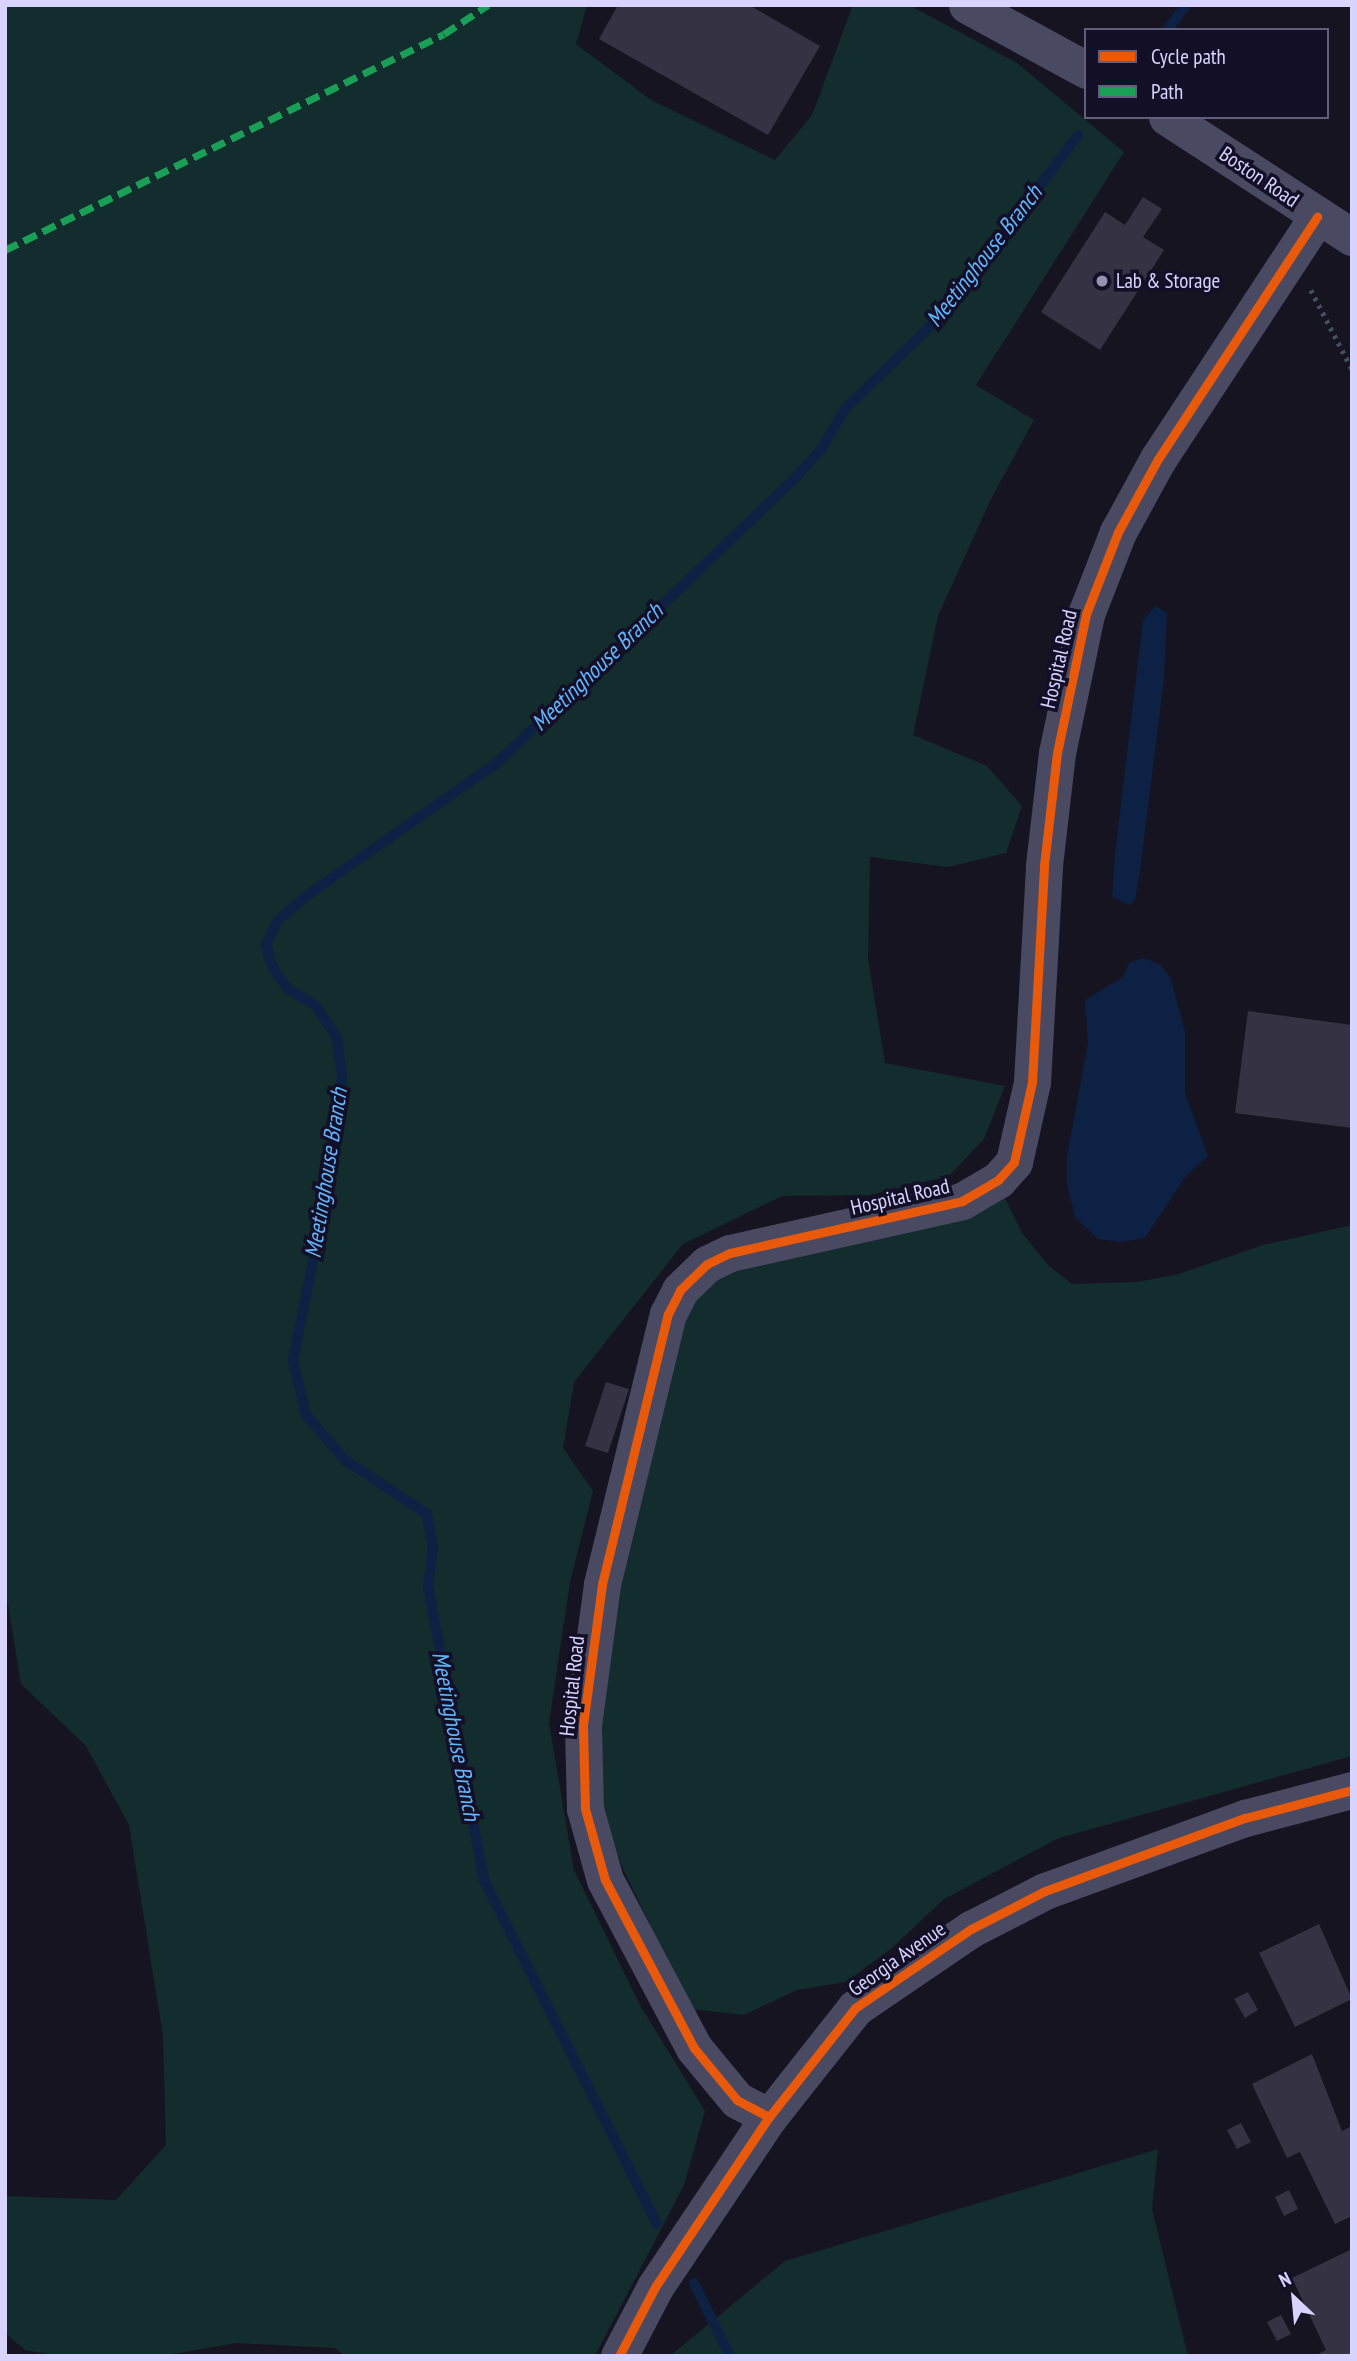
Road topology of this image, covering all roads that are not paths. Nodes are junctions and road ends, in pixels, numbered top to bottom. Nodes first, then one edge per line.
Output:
1 (967, 5) edge
2 (1084, 70) edge
3 (1170, 119) edge
4 (1317, 217) junction
5 (1352, 237) edge
6 (1352, 1790) edge
7 (769, 2117) junction
8 (619, 2356) edge

1 - 2 street
3 - 4 street, Boston Road
4 - 5 street, Boston Road
4 - 7 street, Hospital Road
6 - 7 street, Georgia Avenue
7 - 8 street, Georgia Avenue

